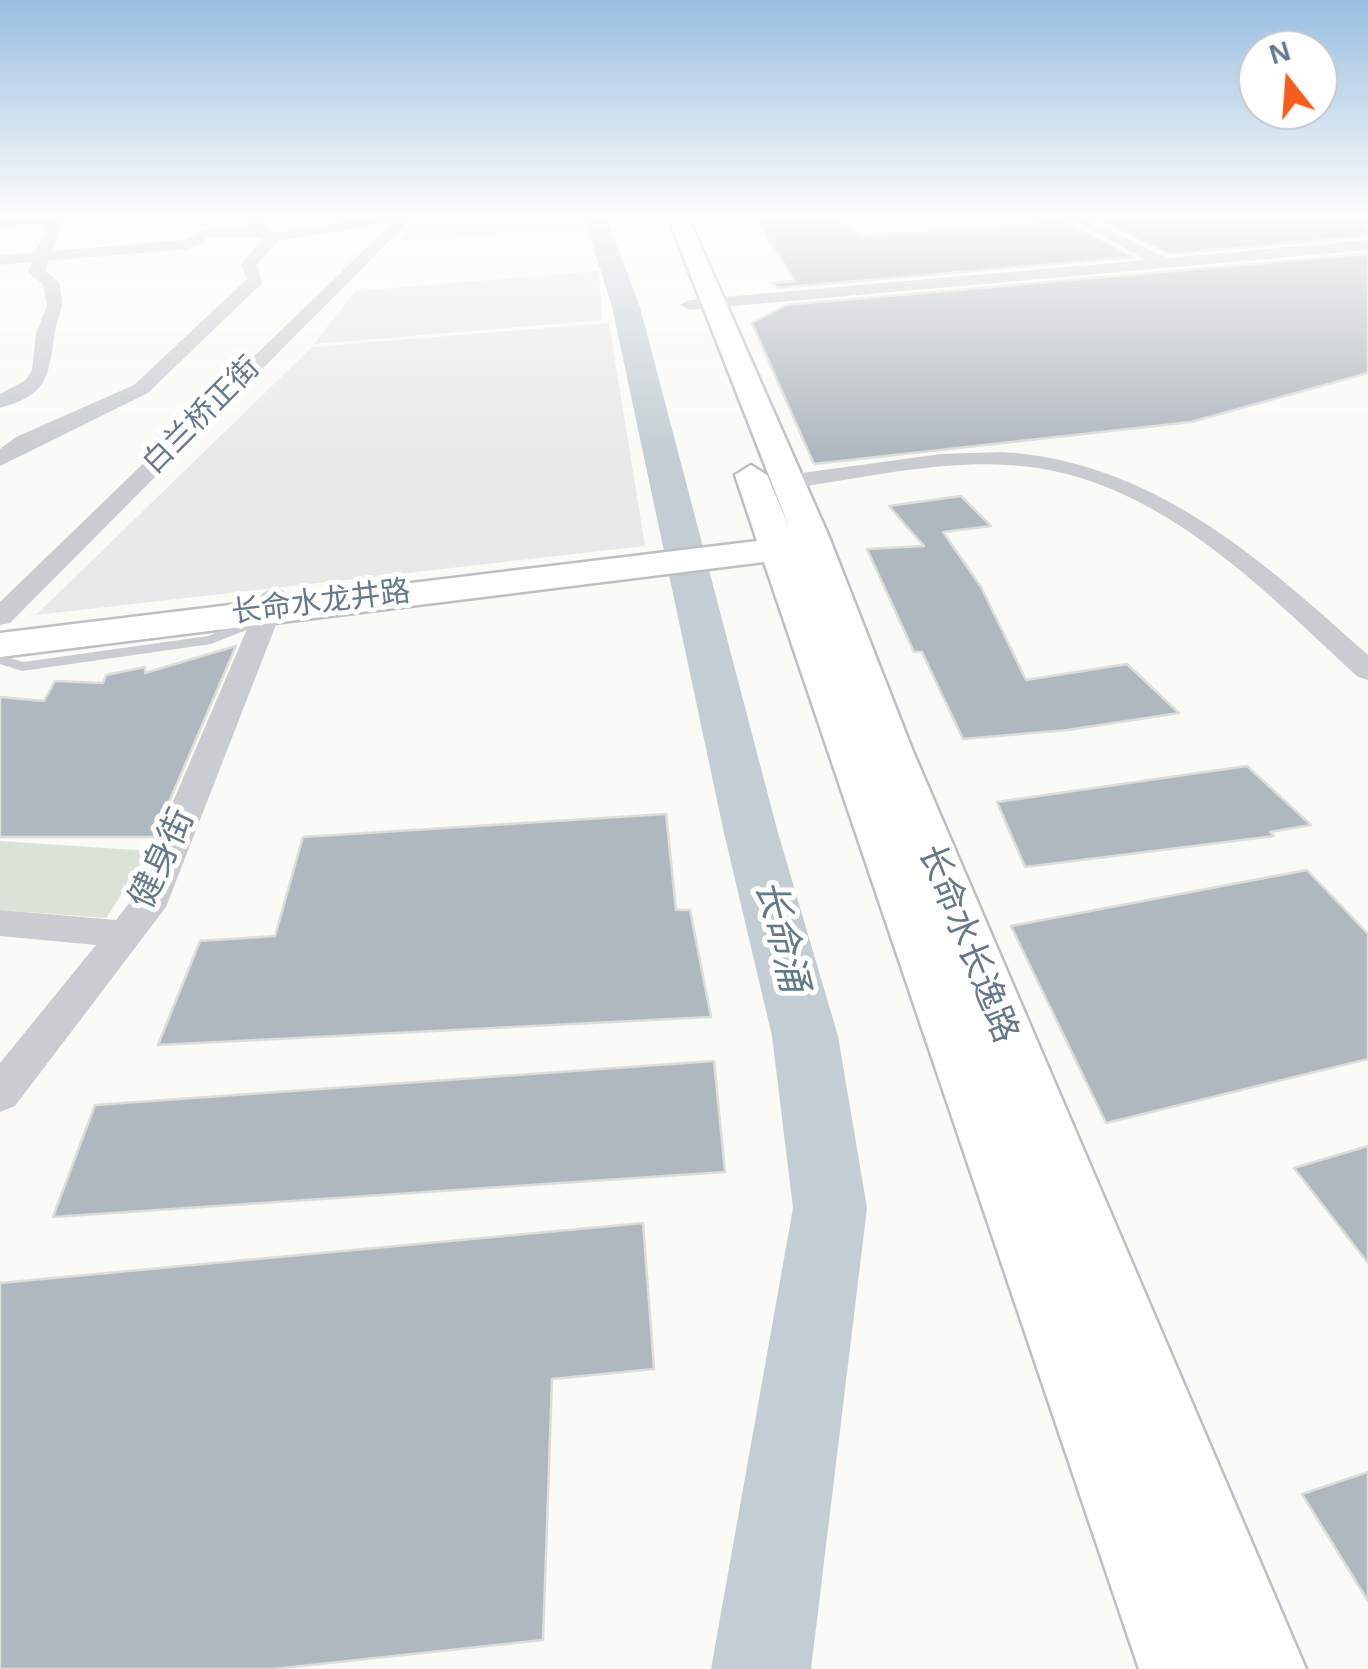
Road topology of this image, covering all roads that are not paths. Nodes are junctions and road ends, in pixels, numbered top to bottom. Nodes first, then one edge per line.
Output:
1 (54, 295) edge
2 (240, 295) edge
3 (327, 295) edge
4 (697, 295) edge
5 (700, 295) edge
6 (817, 295) edge
7 (703, 305) junction
8 (0, 373) edge
9 (40, 374) junction
10 (0, 402) edge
11 (728, 411) dead end
12 (741, 446) dead end
13 (0, 459) edge
14 (791, 528) junction
15 (269, 607) junction
16 (0, 617) edge
17 (0, 628) edge
18 (0, 644) edge
19 (0, 660) edge
20 (1368, 670) edge
21 (0, 923) edge
22 (125, 934) junction
23 (0, 1094) edge
24 (1184, 1669) edge
25 (1260, 1669) edge

1 - 9 street
2 - 13 street
3 - 16 street, 白兰桥正街
4 - 7 street, 长命水长逸路
5 - 7 street, 长命水长逸路
6 - 7 street
7 - 11 street, 长命水长逸路
7 - 14 street, 长命水长逸路
8 - 9 street
9 - 10 street
12 - 14 street, 长命水长逸路
14 - 15 street, 长命水龙井路
14 - 20 street
14 - 24 street, 长命水长逸路
14 - 25 street, 长命水长逸路
15 - 17 street, 长命水龙井路
15 - 18 street, 长命水龙井路
15 - 19 lane
15 - 22 street, 健身街
21 - 22 street
22 - 23 street, 健身街

